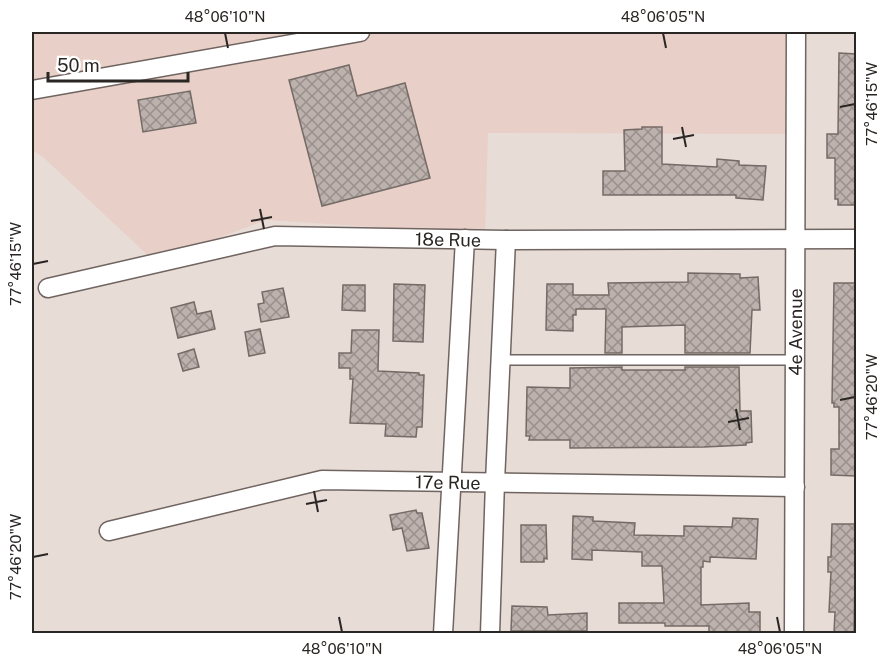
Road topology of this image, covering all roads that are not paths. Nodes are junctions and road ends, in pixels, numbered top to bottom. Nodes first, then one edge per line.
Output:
1 (360, 32) edge
2 (796, 32) edge
3 (32, 90) edge
4 (465, 239) junction
5 (797, 239) junction
6 (856, 239) edge
7 (506, 240) junction
8 (48, 288) dead end
9 (500, 360) junction
10 (795, 360) junction
11 (452, 482) junction
12 (495, 482) junction
13 (795, 487) junction
14 (108, 531) dead end
15 (443, 633) edge
16 (490, 633) edge
17 (794, 633) edge

1 - 3 street
2 - 5 street, 4e Avenue
4 - 7 street, 18e Rue
4 - 8 street, 18e Rue
4 - 11 street
5 - 6 street, 18e Rue
5 - 7 street, 18e Rue
5 - 10 street, 4e Avenue
7 - 9 street
9 - 10 lane
9 - 12 street
10 - 13 street, 4e Avenue
11 - 12 street, 17e Rue
11 - 14 street, 17e Rue
11 - 15 street
12 - 13 street, 17e Rue
12 - 16 street
13 - 17 street, 4e Avenue

